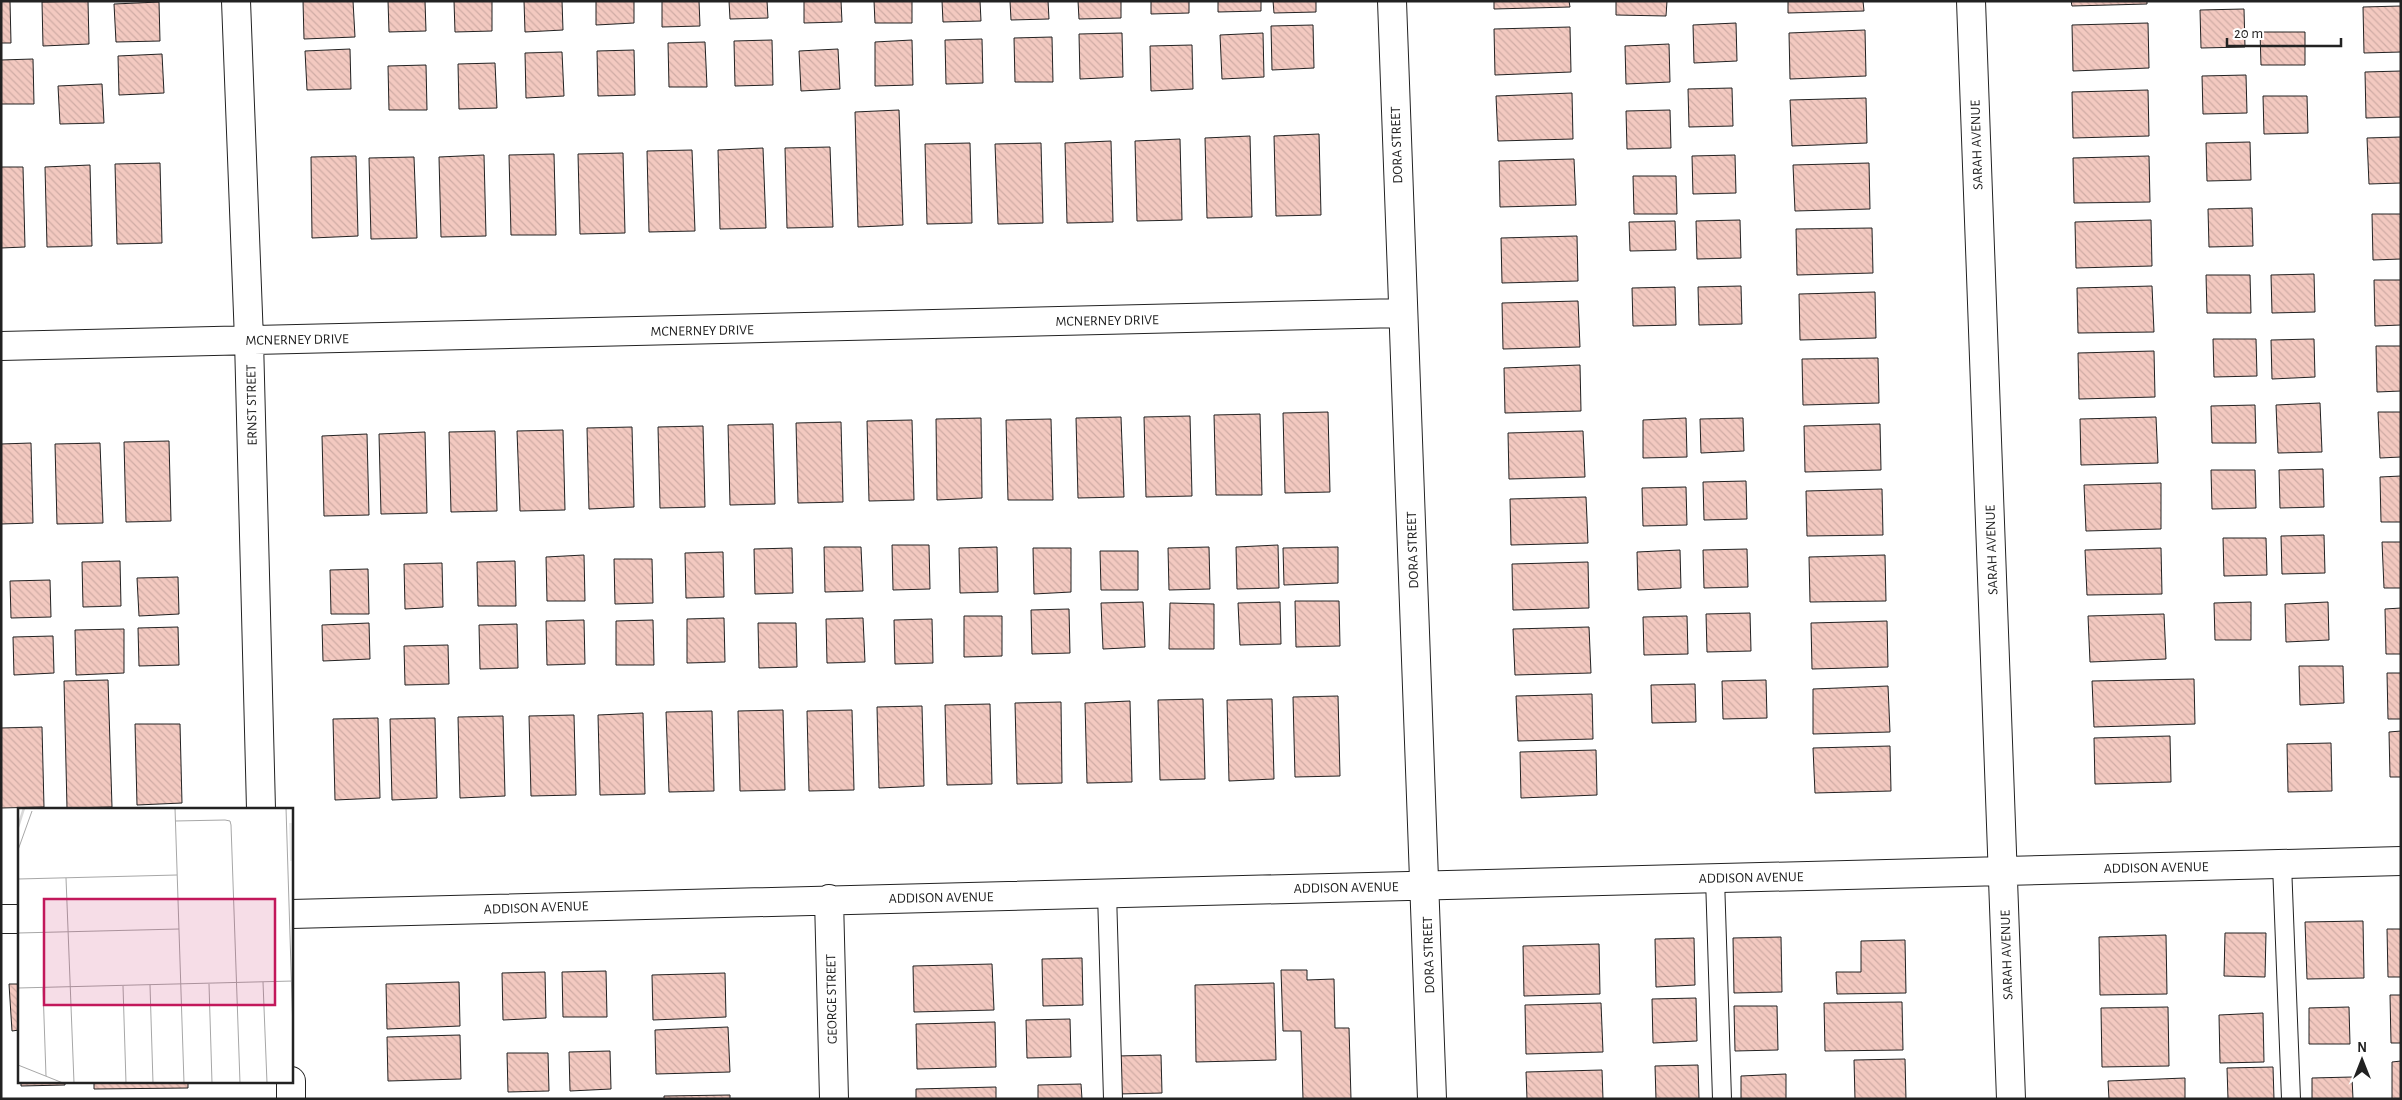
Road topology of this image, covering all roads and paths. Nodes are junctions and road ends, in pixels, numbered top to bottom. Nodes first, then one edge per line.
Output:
1 (236, 1) edge
2 (1392, 1) edge
3 (1971, 1) edge
4 (1402, 312) junction
5 (250, 340) junction
6 (1, 346) edge
7 (261, 808) edge
8 (2401, 861) edge
9 (2282, 864) junction
10 (2003, 871) junction
11 (1715, 878) junction
12 (1426, 885) junction
13 (1108, 893) junction
14 (829, 899) junction
15 (292, 914) edge
16 (1, 919) edge
17 (18, 919) edge
18 (291, 1082) edge
19 (291, 1099) edge
20 (834, 1099) edge
21 (1113, 1099) edge
22 (1432, 1099) edge
23 (1722, 1099) edge
24 (2011, 1099) edge
25 (2291, 1099) edge

1 - 5 street, ERNST STREET
2 - 4 street, DORA STREET
3 - 10 street, SARAH AVENUE
4 - 5 street, MCNERNEY DRIVE
4 - 12 street, DORA STREET
5 - 6 street, MCNERNEY DRIVE
5 - 7 street, ERNST STREET
8 - 9 street, ADDISON AVENUE
9 - 10 street, ADDISON AVENUE
9 - 25 lane
10 - 11 street, ADDISON AVENUE
10 - 24 street, SARAH AVENUE
11 - 12 street, ADDISON AVENUE
11 - 23 lane
12 - 13 street, ADDISON AVENUE
12 - 22 street, DORA STREET
13 - 14 street, ADDISON AVENUE
13 - 21 lane
14 - 15 street, ADDISON AVENUE
14 - 20 street, GEORGE STREET
16 - 17 street
18 - 19 street

